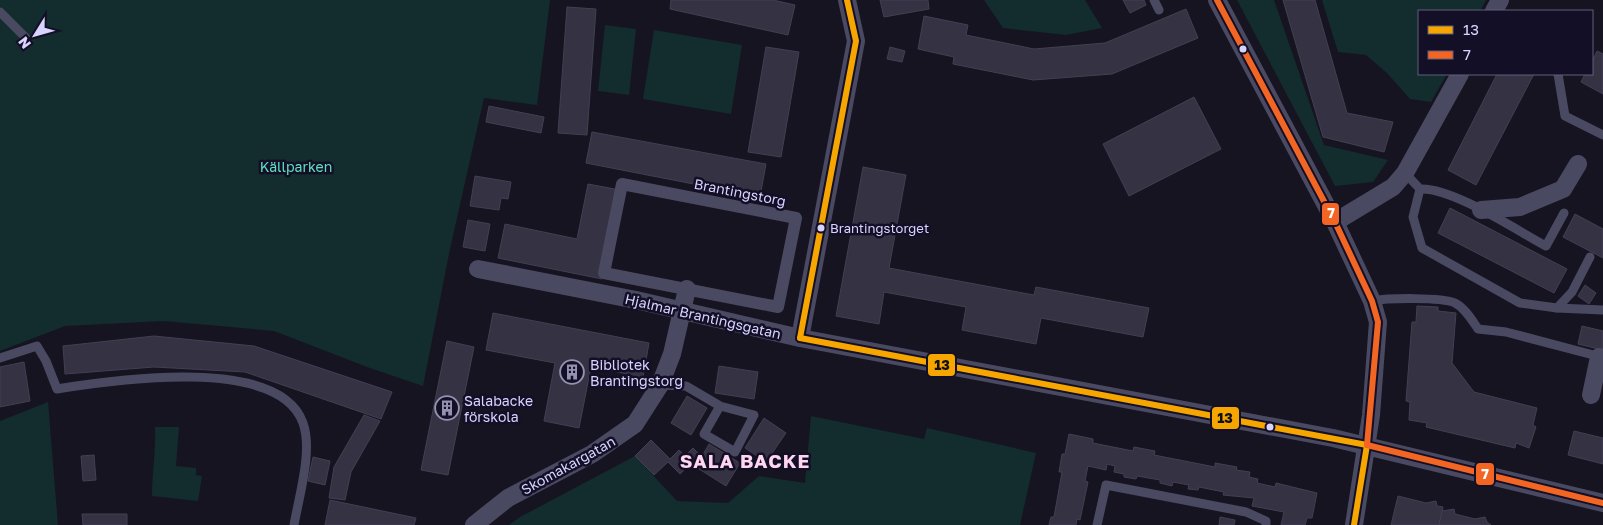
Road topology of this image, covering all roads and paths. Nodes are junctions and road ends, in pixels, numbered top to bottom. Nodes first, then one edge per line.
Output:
1 (847, 0) edge
2 (1154, 0) edge
3 (1217, 0) edge
4 (1159, 10) dead end
5 (0, 12) edge
6 (26, 38) dead end
7 (1459, 75) edge
8 (1558, 75) edge
9 (1603, 135) edge
10 (1578, 164) dead end
11 (1405, 173) junction
12 (1420, 189) junction
13 (1480, 210) junction
14 (1564, 213) dead end
15 (1335, 222) junction
16 (1590, 257) dead end
17 (478, 269) dead end
18 (687, 289) junction
19 (1372, 301) junction
20 (1557, 308) junction
21 (681, 310) junction
22 (1603, 310) edge
23 (800, 338) junction
24 (1601, 357) edge
25 (0, 358) edge
26 (660, 385) junction
27 (1591, 394) dead end
28 (720, 406) junction
29 (1367, 445) junction
30 (1603, 503) edge
31 (294, 525) edge
32 (474, 525) edge
33 (1097, 525) edge
34 (1266, 525) edge
35 (1354, 525) edge

1 - 23 street
2 - 4 lane
3 - 15 street
5 - 6 lane
7 - 11 street
8 - 9 lane
10 - 13 street
11 - 12 lane
11 - 15 street
12 - 13 lane
12 - 20 lane
13 - 14 lane
15 - 19 street
16 - 20 lane
17 - 21 street, Hjalmar Brantingsgatan
18 - 18 street, Brantingstorg
18 - 21 street, Skomakargatan
19 - 24 lane
19 - 29 street
20 - 22 lane
21 - 23 street, Hjalmar Brantingsgatan
21 - 26 street, Skomakargatan
23 - 29 street, Hjalmar Brantingsgatan
24 - 27 street
25 - 31 lane
26 - 28 lane
26 - 32 street, Skomakargatan
28 - 28 lane
29 - 30 street, Hjalmar Brantingsgatan
29 - 35 street
33 - 34 lane

